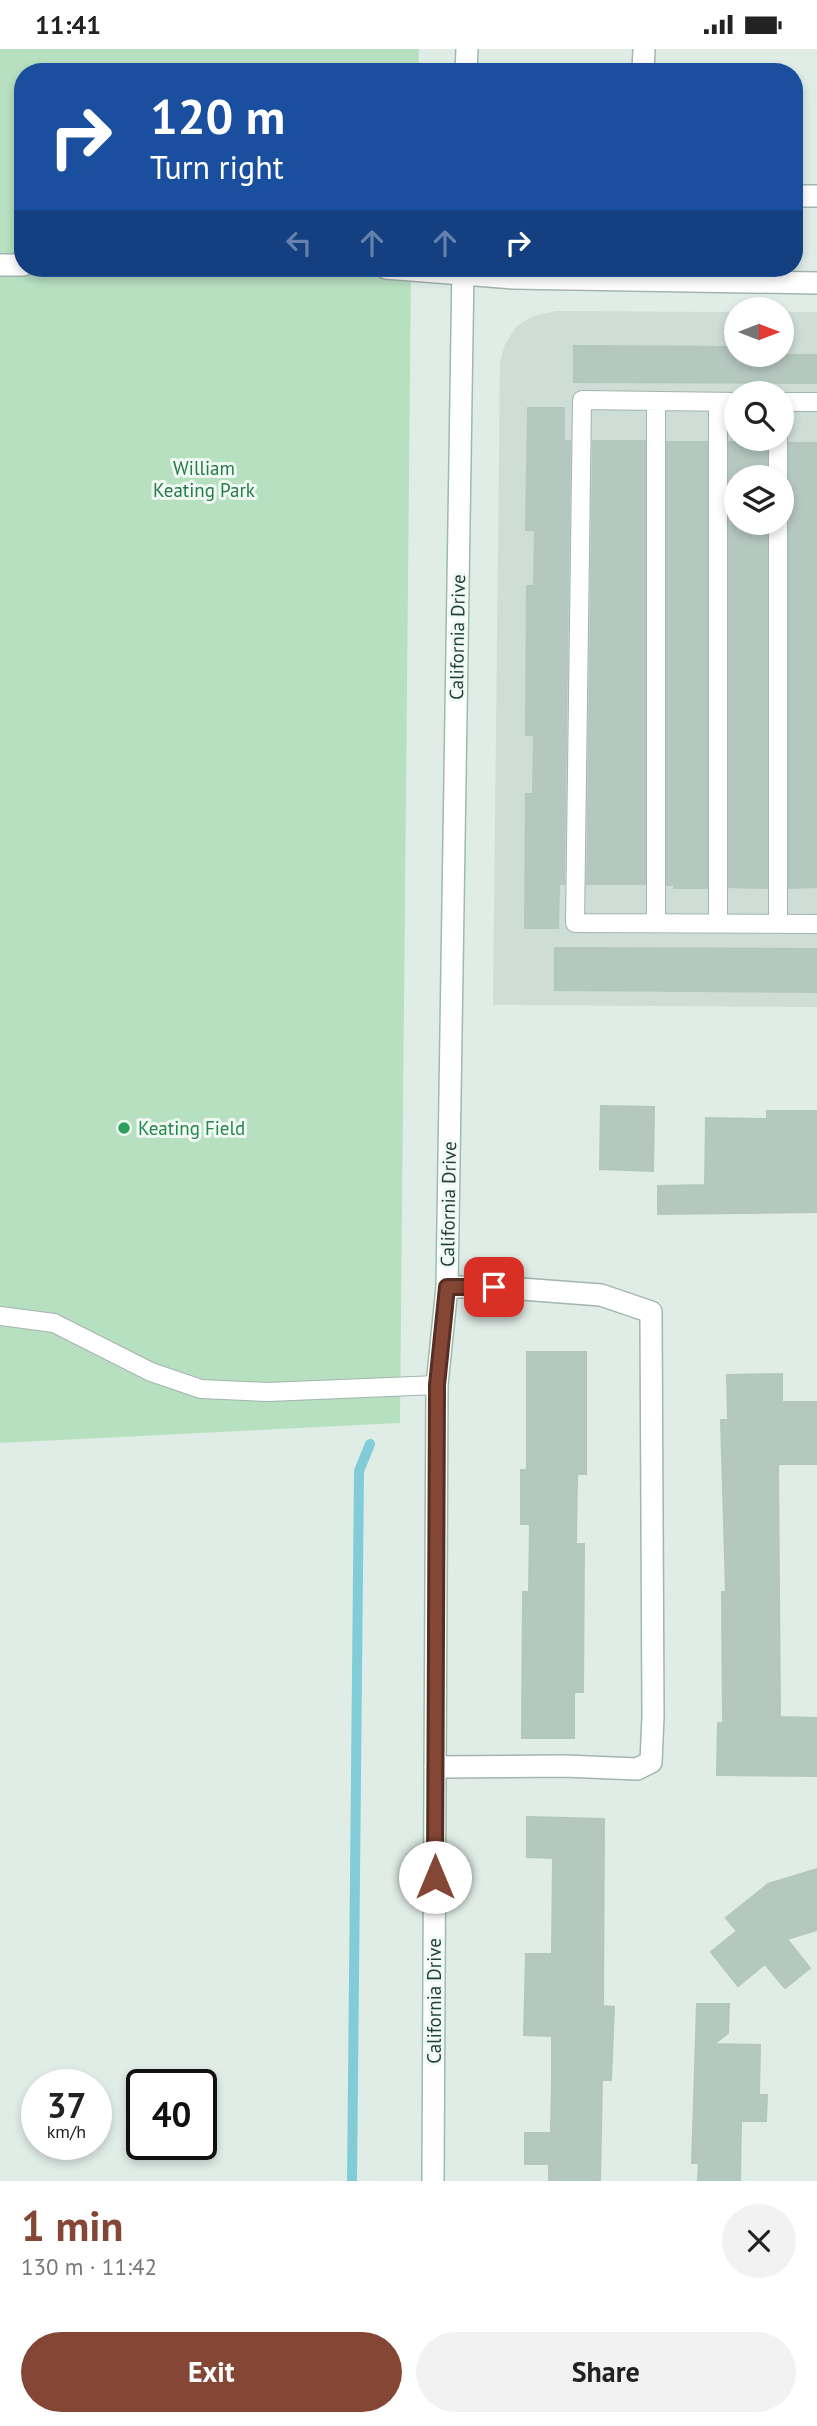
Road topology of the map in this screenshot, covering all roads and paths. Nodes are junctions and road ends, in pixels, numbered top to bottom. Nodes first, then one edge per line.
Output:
1 (463, 277) edge
2 (506, 277) edge
3 (817, 283) edge
4 (656, 401) junction
5 (718, 401) junction
6 (724, 401) edge
7 (794, 402) edge
8 (817, 402) edge
9 (778, 535) edge
10 (656, 923) junction
11 (718, 923) junction
12 (778, 924) junction
13 (817, 924) edge
14 (447, 1287) junction
15 (0, 1316) edge
16 (437, 1385) junction
17 (435, 1767) junction
18 (433, 2181) edge

1 - 14 street, California Drive
2 - 3 street
4 - 5 lane
4 - 10 lane
4 - 10 lane
5 - 6 lane
5 - 11 lane
7 - 8 lane
9 - 12 lane
10 - 11 lane
11 - 12 lane
12 - 13 lane
14 - 16 street, California Drive
14 - 17 street
15 - 16 lane
16 - 17 street, California Drive
17 - 18 street, California Drive

